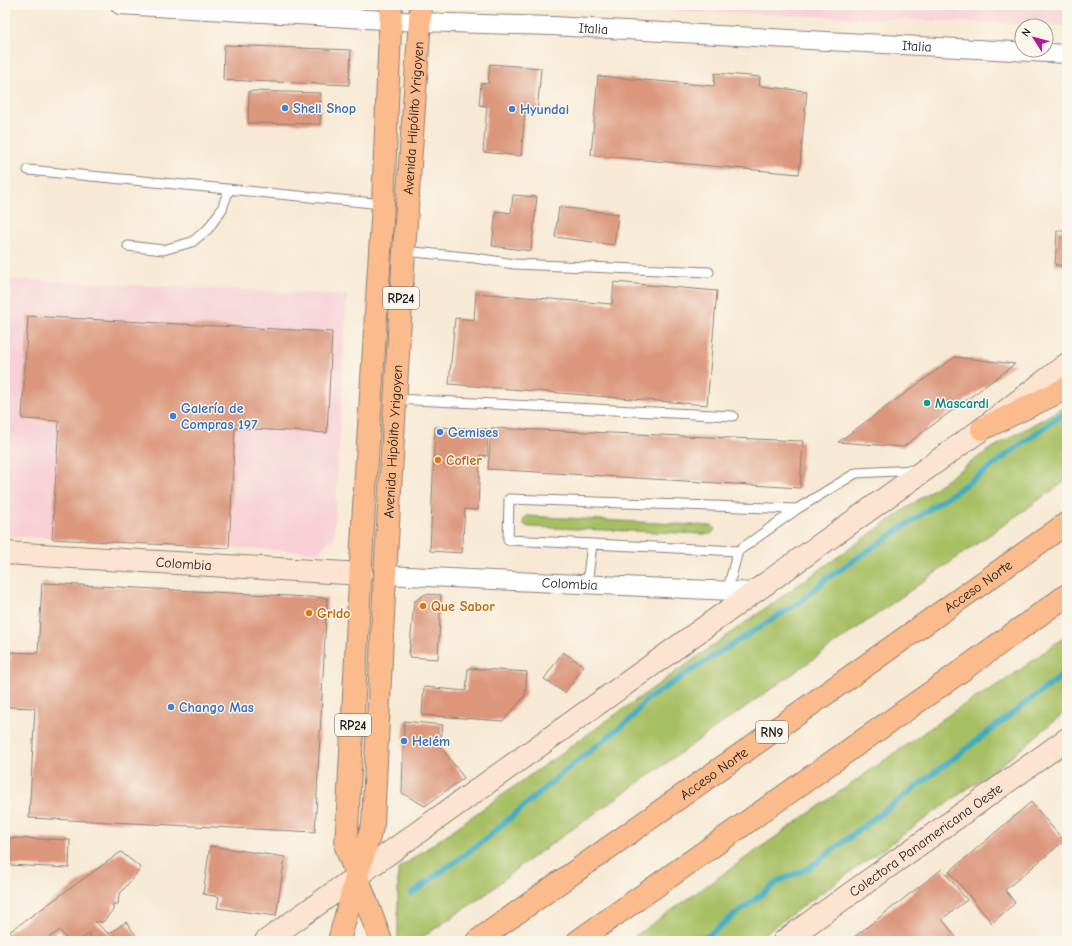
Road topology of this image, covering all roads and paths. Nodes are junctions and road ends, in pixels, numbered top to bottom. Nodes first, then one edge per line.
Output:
1 (120, 5) edge
2 (391, 12) edge
3 (420, 13) edge
4 (1067, 54) edge
5 (28, 170) dead end
6 (229, 189) junction
7 (383, 204) junction
8 (128, 246) dead end
9 (404, 251) junction
10 (709, 272) dead end
11 (1067, 364) edge
12 (1067, 388) edge
13 (395, 399) junction
14 (733, 416) dead end
15 (982, 429) junction
16 (925, 470) junction
17 (797, 509) junction
18 (1067, 523) edge
19 (592, 544) junction
20 (738, 551) junction
21 (5, 553) edge
22 (362, 574) junction
23 (385, 575) junction
24 (587, 585) junction
25 (727, 590) junction
26 (754, 592) junction
27 (1067, 595) edge
28 (725, 613) junction
29 (1067, 739) edge
30 (357, 875) junction
31 (266, 941) edge
32 (339, 941) edge
33 (355, 941) edge
34 (381, 941) edge
35 (478, 941) edge
36 (578, 941) edge
37 (784, 941) edge

1 - 2 street, Italia
2 - 3 street, Italia
2 - 7 main road, Avenida Hipólito Yrigoyen / RP24
3 - 4 street, Italia
3 - 9 main road, Avenida Hipólito Yrigoyen / RP24
5 - 6 lane
6 - 7 lane
6 - 8 lane
7 - 22 main road, Avenida Hipólito Yrigoyen / RP24
9 - 10 lane
9 - 13 main road, Avenida Hipólito Yrigoyen / RP24
11 - 15 street
12 - 15 main road
13 - 14 lane
13 - 23 main road, Avenida Hipólito Yrigoyen / RP24
15 - 16 street
16 - 17 lane
16 - 26 street
17 - 19 lane
17 - 20 lane
18 - 35 main road, Acceso Norte / RN9
19 - 20 lane
19 - 24 lane
20 - 25 lane
21 - 22 street, Colombia
22 - 30 main road, Avenida Hipólito Yrigoyen / RP24
23 - 24 street, Colombia
23 - 30 main road, Avenida Hipólito Yrigoyen / RP24
24 - 25 street, Colombia
25 - 26 street, Colombia
25 - 28 lane
26 - 28 street
27 - 36 main road
28 - 30 street
29 - 37 street, Colectora Panamericana Oeste
30 - 31 street
30 - 32 main road, Avenida Hipólito Yrigoyen / RP24
30 - 33 main road, Avenida Hipólito Yrigoyen / RP24
30 - 34 main road, Avenida Hipólito Yrigoyen / RP24

